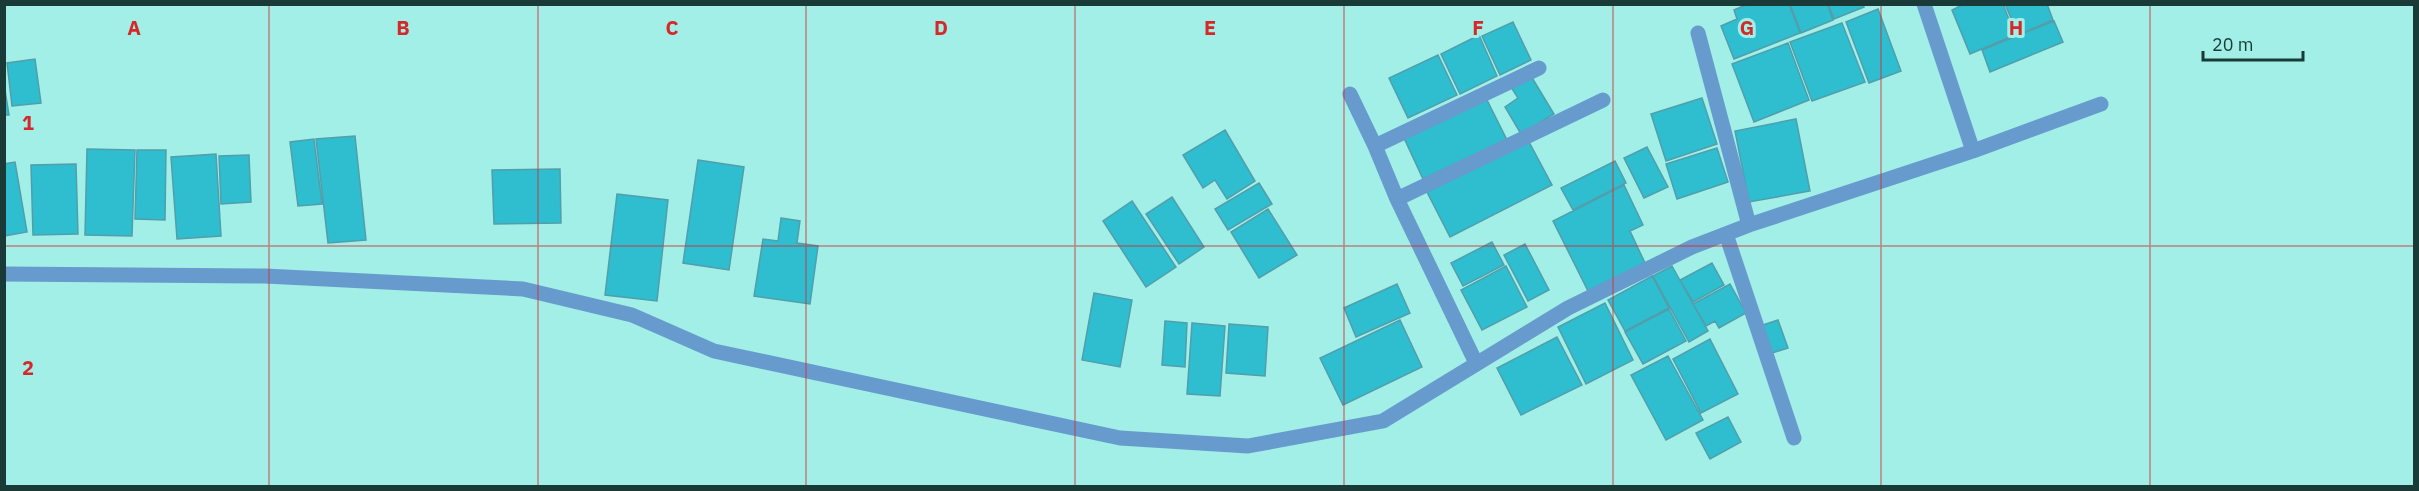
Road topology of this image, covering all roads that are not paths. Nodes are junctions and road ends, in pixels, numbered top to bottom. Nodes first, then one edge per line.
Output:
1 (1924, 4) edge
2 (1698, 33) dead end
3 (1539, 68) dead end
4 (1350, 94) dead end
5 (1603, 100) dead end
6 (2101, 104) dead end
7 (1375, 146) junction
8 (1973, 151) junction
9 (1397, 199) junction
10 (1749, 225) junction
11 (1726, 234) junction
12 (4, 274) edge
13 (1476, 363) junction
14 (1794, 438) dead end

1 - 8 street
2 - 10 street
3 - 7 street
4 - 7 street
5 - 9 street
6 - 8 street
7 - 9 street
8 - 10 street
9 - 13 street
10 - 11 street
11 - 13 street
11 - 14 street
12 - 13 street

